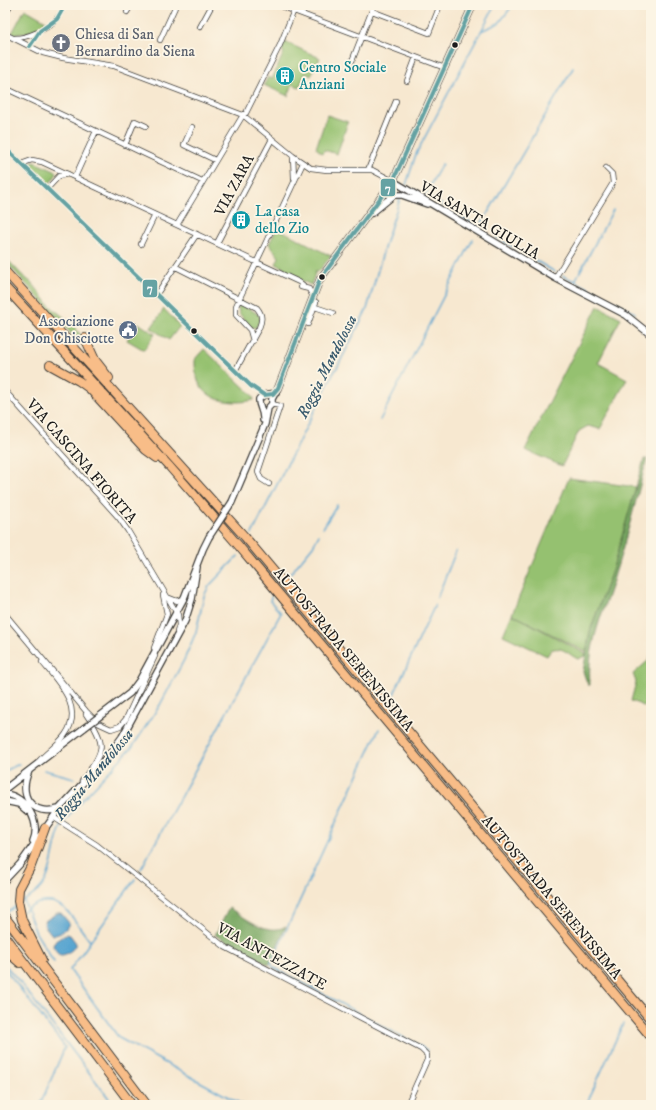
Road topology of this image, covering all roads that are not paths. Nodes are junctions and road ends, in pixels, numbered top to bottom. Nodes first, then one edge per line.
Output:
1 (10, 5) edge
2 (65, 5) edge
3 (131, 5) edge
4 (176, 5) edge
5 (212, 5) edge
6 (278, 5) edge
7 (296, 5) edge
8 (374, 5) edge
9 (440, 5) edge
10 (473, 5) edge
11 (372, 11) junction
12 (127, 12) dead end
13 (294, 12) junction
14 (5, 14) edge
15 (200, 27) dead end
16 (40, 31) junction
17 (5, 34) edge
18 (33, 34) junction
19 (361, 37) junction
20 (14, 38) junction
21 (160, 40) dead end
22 (25, 44) junction
23 (30, 46) junction
24 (416, 58) junction
25 (352, 61) dead end
26 (445, 68) junction
27 (407, 81) dead end
28 (5, 88) edge
29 (396, 101) dead end
30 (243, 115) junction
31 (146, 126) dead end
32 (192, 127) dead end
33 (96, 131) junction
34 (272, 139) junction
35 (125, 145) junction
36 (5, 148) edge
37 (293, 156) junction
38 (215, 160) junction
39 (303, 163) junction
40 (21, 164) junction
41 (606, 168) dead end
42 (56, 169) junction
43 (368, 170) junction
44 (68, 174) junction
45 (59, 176) junction
46 (75, 177) junction
47 (294, 179) junction
48 (202, 181) junction
49 (393, 181) junction
50 (47, 189) junction
51 (431, 204) junction
52 (155, 215) junction
53 (368, 216) junction
54 (177, 225) junction
55 (197, 234) junction
56 (217, 243) junction
57 (141, 244) dead end
58 (256, 262) junction
59 (176, 267) junction
60 (5, 272) edge
61 (555, 278) junction
62 (5, 287) edge
63 (156, 295) junction
64 (239, 299) junction
65 (312, 299) junction
66 (315, 306) junction
67 (333, 313) dead end
68 (308, 324) dead end
69 (259, 328) junction
70 (250, 330) junction
71 (651, 335) edge
72 (85, 338) dead end
73 (253, 341) junction
74 (50, 365) dead end
75 (235, 371) junction
76 (5, 391) edge
77 (266, 401) junction
78 (176, 459) junction
79 (169, 466) junction
80 (269, 484) dead end
81 (197, 567) junction
82 (162, 591) junction
83 (184, 598) junction
84 (176, 612) junction
85 (5, 614) edge
86 (5, 618) edge
87 (172, 620) junction
88 (180, 622) junction
89 (175, 636) junction
90 (157, 649) junction
91 (143, 673) junction
92 (77, 700) junction
93 (32, 768) junction
94 (5, 789) edge
95 (74, 793) junction
96 (5, 794) edge
97 (5, 801) edge
98 (59, 809) junction
99 (53, 817) junction
100 (34, 820) junction
101 (45, 828) junction
102 (29, 851) junction
103 (5, 880) edge
104 (6, 918) edge
105 (5, 936) edge
106 (5, 944) edge
107 (5, 950) edge
108 (49, 975) junction
109 (35, 977) junction
110 (651, 1020) edge
111 (651, 1037) edge
112 (132, 1105) edge
113 (147, 1105) edge
114 (407, 1105) edge

1 - 14 street
2 - 16 street
3 - 12 street
4 - 21 street
5 - 15 street
6 - 13 street
7 - 13 street
8 - 11 street
9 - 11 street
10 - 26 street
11 - 19 street
13 - 19 street
13 - 30 street
16 - 18 street
16 - 23 street
17 - 20 street
18 - 20 street
18 - 22 street
19 - 24 street
19 - 25 street
20 - 22 street
22 - 23 street
23 - 30 street
24 - 26 street
24 - 27 street
26 - 49 street
28 - 33 street
29 - 43 street
30 - 34 street
30 - 38 street
31 - 35 street
32 - 38 street
33 - 35 street
33 - 46 street
34 - 37 street
34 - 56 street, VIA ZARA
35 - 48 street
36 - 40 street
37 - 39 street
37 - 47 street
38 - 48 street
39 - 43 street
39 - 47 street
40 - 42 street
40 - 50 street
41 - 61 street
42 - 44 street
42 - 45 street
43 - 49 street
44 - 45 street
44 - 46 street
45 - 50 street
46 - 52 street
47 - 58 street
48 - 54 street
49 - 51 street, VIA SANTA GIULIA
49 - 53 street
50 - 63 street
51 - 53 street
51 - 61 street, VIA SANTA GIULIA
52 - 54 street
52 - 57 street
53 - 65 street
54 - 55 street
55 - 56 street
55 - 59 street
56 - 58 street
58 - 64 street
58 - 65 street
59 - 63 street
59 - 64 street
60 - 78 highway, AUTOSTRADA SERENISSIMA
61 - 71 street, VIA SANTA GIULIA
62 - 79 highway, AUTOSTRADA SERENISSIMA
63 - 75 street
64 - 69 street
64 - 70 street
65 - 66 street
65 - 77 street
66 - 67 street
66 - 68 street
69 - 70 street
69 - 73 street
70 - 73 street
72 - 78 highway
73 - 75 street
74 - 79 highway
75 - 77 street
76 - 82 street, VIA CASCINA FIORITA
77 - 80 street
77 - 81 street, bridge
78 - 110 highway, AUTOSTRADA SERENISSIMA
79 - 111 highway, AUTOSTRADA SERENISSIMA
81 - 83 street
81 - 89 street
82 - 83 street
82 - 84 street
82 - 91 street
83 - 84 street
84 - 87 street
84 - 88 street
85 - 92 street
86 - 93 street
87 - 88 street
87 - 90 street
88 - 89 street
89 - 95 street
90 - 91 street
90 - 92 street
91 - 93 street, bridge
92 - 95 street
93 - 94 street
93 - 98 street
95 - 98 street
96 - 100 street
97 - 100 street
98 - 99 street
99 - 101 street
99 - 114 street, VIA ANTEZZATE
100 - 102 street
101 - 102 street
101 - 108 highway
102 - 103 street
104 - 108 highway
105 - 109 highway
106 - 109 highway
107 - 109 highway
108 - 113 highway
109 - 112 highway

